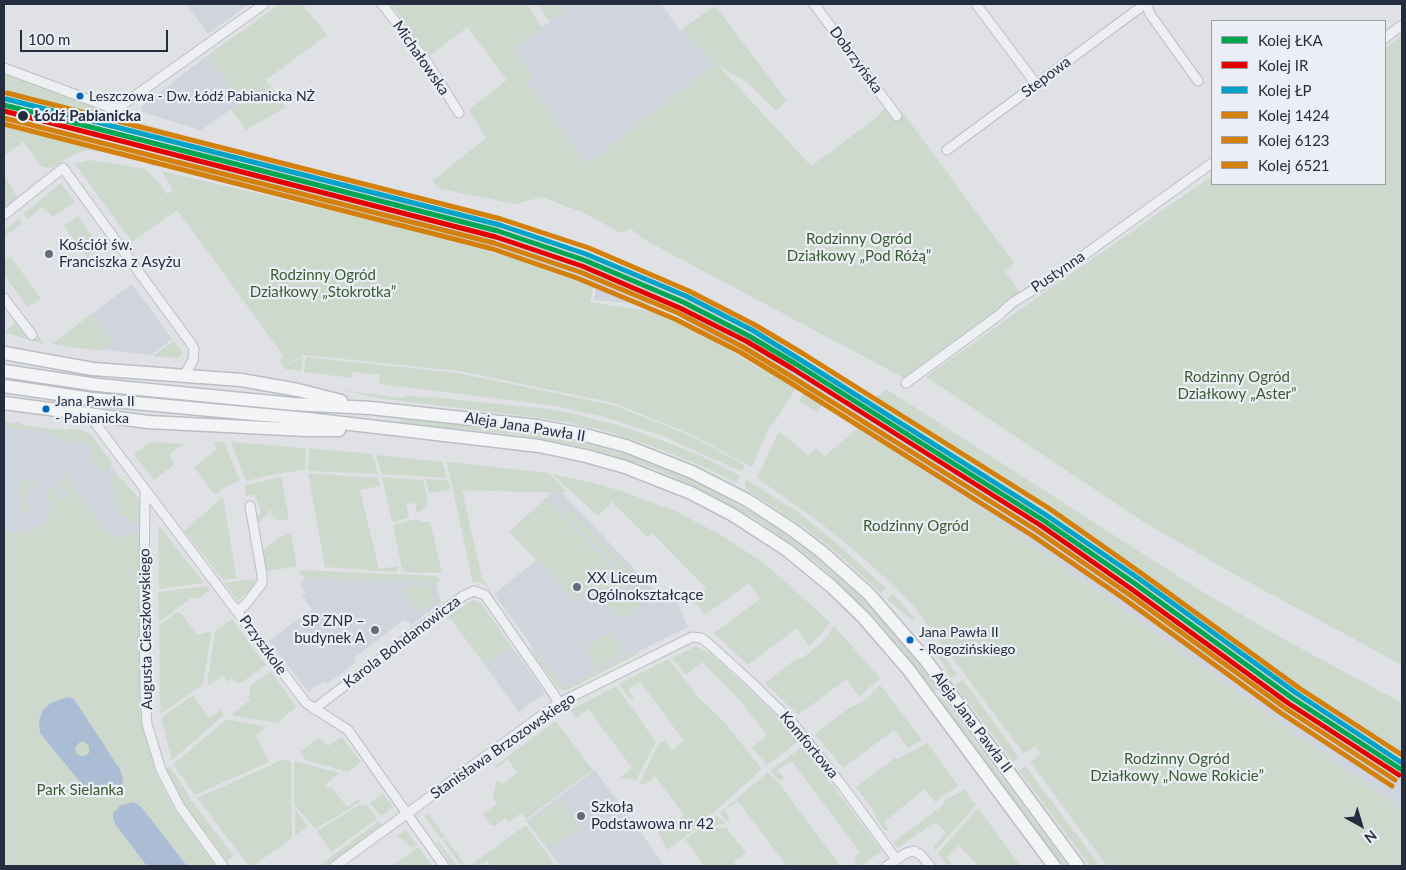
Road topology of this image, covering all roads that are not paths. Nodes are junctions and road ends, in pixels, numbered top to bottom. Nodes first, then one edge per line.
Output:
1 (264, 4) edge
2 (382, 4) edge
3 (814, 4) edge
4 (976, 4) edge
5 (1146, 4) edge
6 (1402, 25) edge
7 (1386, 37) edge
8 (4, 68) edge
9 (1198, 80) dead end
10 (1036, 84) junction
11 (459, 113) dead end
12 (897, 116) dead end
13 (947, 150) dead end
14 (1211, 164) edge
15 (4, 215) edge
16 (4, 298) edge
17 (32, 336) dead end
18 (4, 353) edge
19 (4, 371) edge
20 (184, 376) junction
21 (906, 383) dead end
22 (4, 386) edge
23 (4, 403) edge
24 (370, 408) junction
25 (88, 415) junction
26 (389, 429) junction
27 (145, 491) junction
28 (250, 506) dead end
29 (238, 611) junction
30 (708, 643) joint
31 (559, 703) junction
32 (314, 709) junction
33 (407, 814) junction
34 (896, 859) junction
35 (223, 866) edge
36 (335, 866) edge
37 (444, 866) edge
38 (886, 866) edge
39 (930, 866) edge
40 (1054, 866) edge
41 (1078, 866) edge

1 - 8 street
2 - 11 street, Michałowska
3 - 12 street, Dobrzyńska
4 - 10 street
5 - 9 street
5 - 10 street, Stepowa
6 - 7 street
10 - 13 street, Stepowa
14 - 21 street, Pustynna
15 - 20 street
16 - 17 street
18 - 20 main road
19 - 24 main road, Aleja Jana Pawła II
20 - 24 main road
22 - 26 main road, Aleja Jana Pawła II
23 - 25 main road
24 - 41 main road, Aleja Jana Pawła II
25 - 26 main road
25 - 27 street, Przyszkole
26 - 40 main road, Aleja Jana Pawła II
27 - 29 street, Przyszkole
27 - 35 street, Augusta Cieszkowskiego
28 - 29 street
29 - 32 street, Przyszkole
30 - 31 street, Stanisława Brzozowskiego
30 - 34 street, Komfortowa
31 - 32 street, Karola Bohdanowicza
31 - 33 street, Stanisława Brzozowskiego
32 - 33 street, Przyszkole
33 - 36 street, Stanisława Brzozowskiego
33 - 37 street, Przyszkole
34 - 38 street
34 - 39 street

